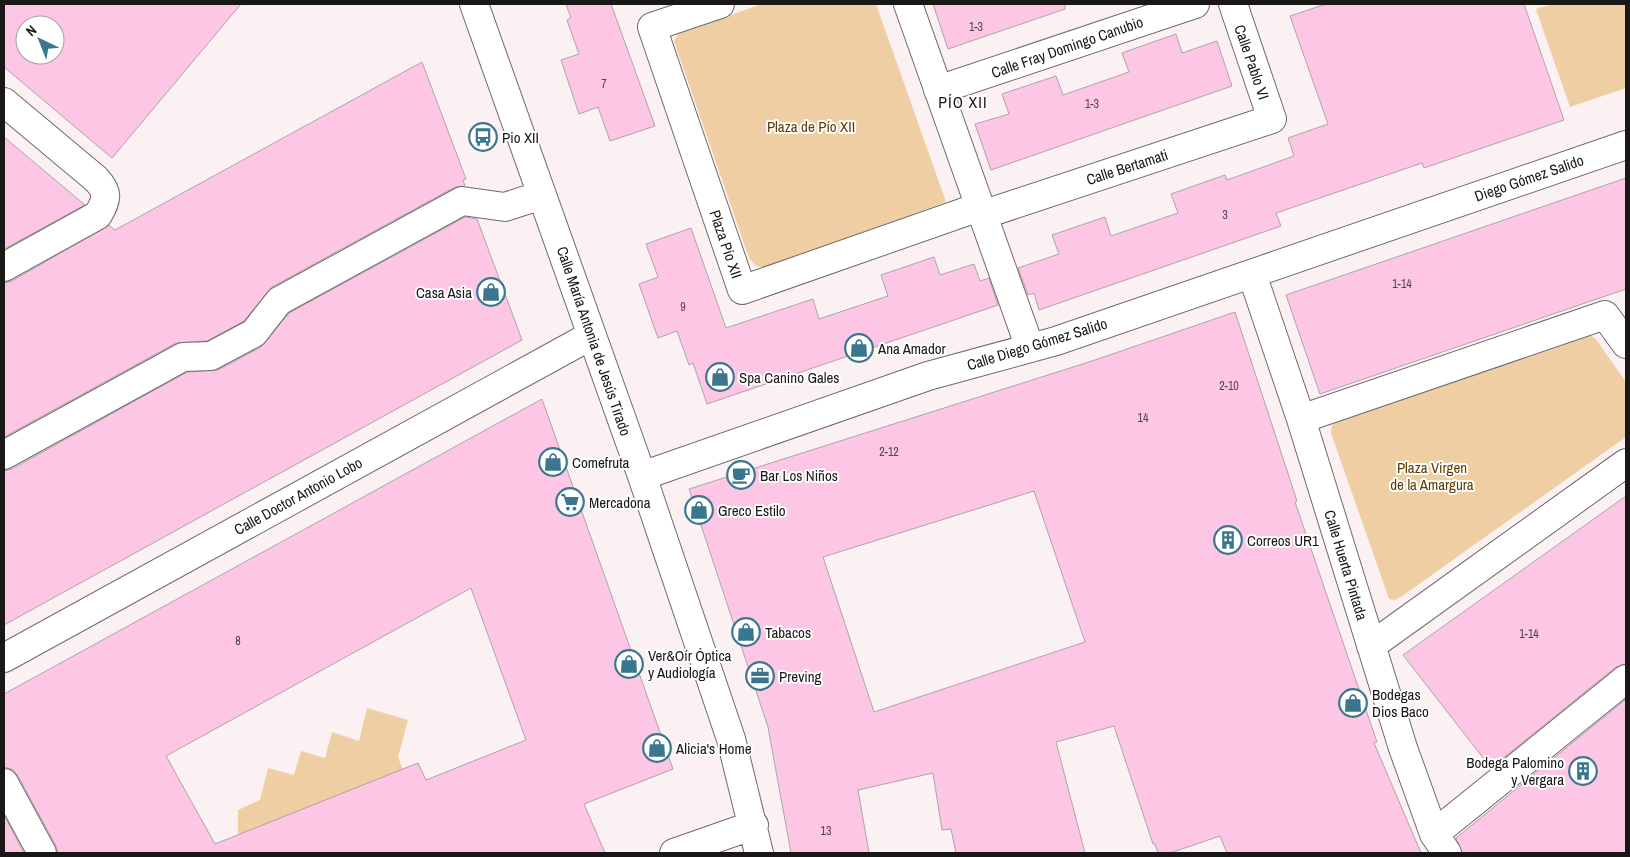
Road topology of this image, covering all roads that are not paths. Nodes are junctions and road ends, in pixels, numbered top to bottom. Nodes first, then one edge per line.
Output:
1 (474, 4) edge
2 (720, 4) edge
3 (908, 4) edge
4 (1195, 4) edge
5 (1232, 4) edge
6 (938, 90) junction
7 (4, 102) edge
8 (1272, 119) joint
9 (1626, 145) edge
10 (542, 195) junction
11 (980, 211) junction
12 (1432, 211) joint
13 (4, 267) edge
14 (1252, 274) junction
15 (592, 334) junction
16 (1626, 344) edge
17 (1030, 348) junction
18 (1301, 419) junction
19 (4, 455) edge
20 (1626, 463) edge
21 (642, 476) junction
22 (1371, 646) junction
23 (4, 658) edge
24 (1626, 680) edge
25 (4, 783) edge
26 (754, 825) junction
27 (1440, 843) edge
28 (42, 853) edge
29 (674, 853) edge
30 (760, 853) edge

1 - 10 street, Calle María Antonia de Jesús Tirado
2 - 11 street, Plaza Pío XII
3 - 6 street
4 - 6 street, Calle Fray Domingo Canubio
5 - 8 street, Calle Pablo VI
6 - 11 street
7 - 13 street
8 - 11 street, Calle Bertamati
9 - 12 street, Diego Gómez Salido
10 - 15 street, Calle María Antonia de Jesús Tirado
10 - 19 street
11 - 17 street
12 - 14 street, Calle Diego Gómez Salido
14 - 17 street, Calle Diego Gómez Salido
14 - 18 street, Calle Huerta Pintada
15 - 21 street, Calle María Antonia de Jesús Tirado
15 - 23 street, Calle Doctor Antonio Lobo
16 - 18 street
17 - 21 street, Calle Diego Gómez Salido
18 - 22 street, Calle Huerta Pintada
20 - 22 street
21 - 26 street, Calle María Antonia de Jesús Tirado
22 - 27 street, Calle Huerta Pintada
24 - 27 street
25 - 28 street
26 - 29 street
26 - 30 street, Calle María Antonia de Jesús Tirado

